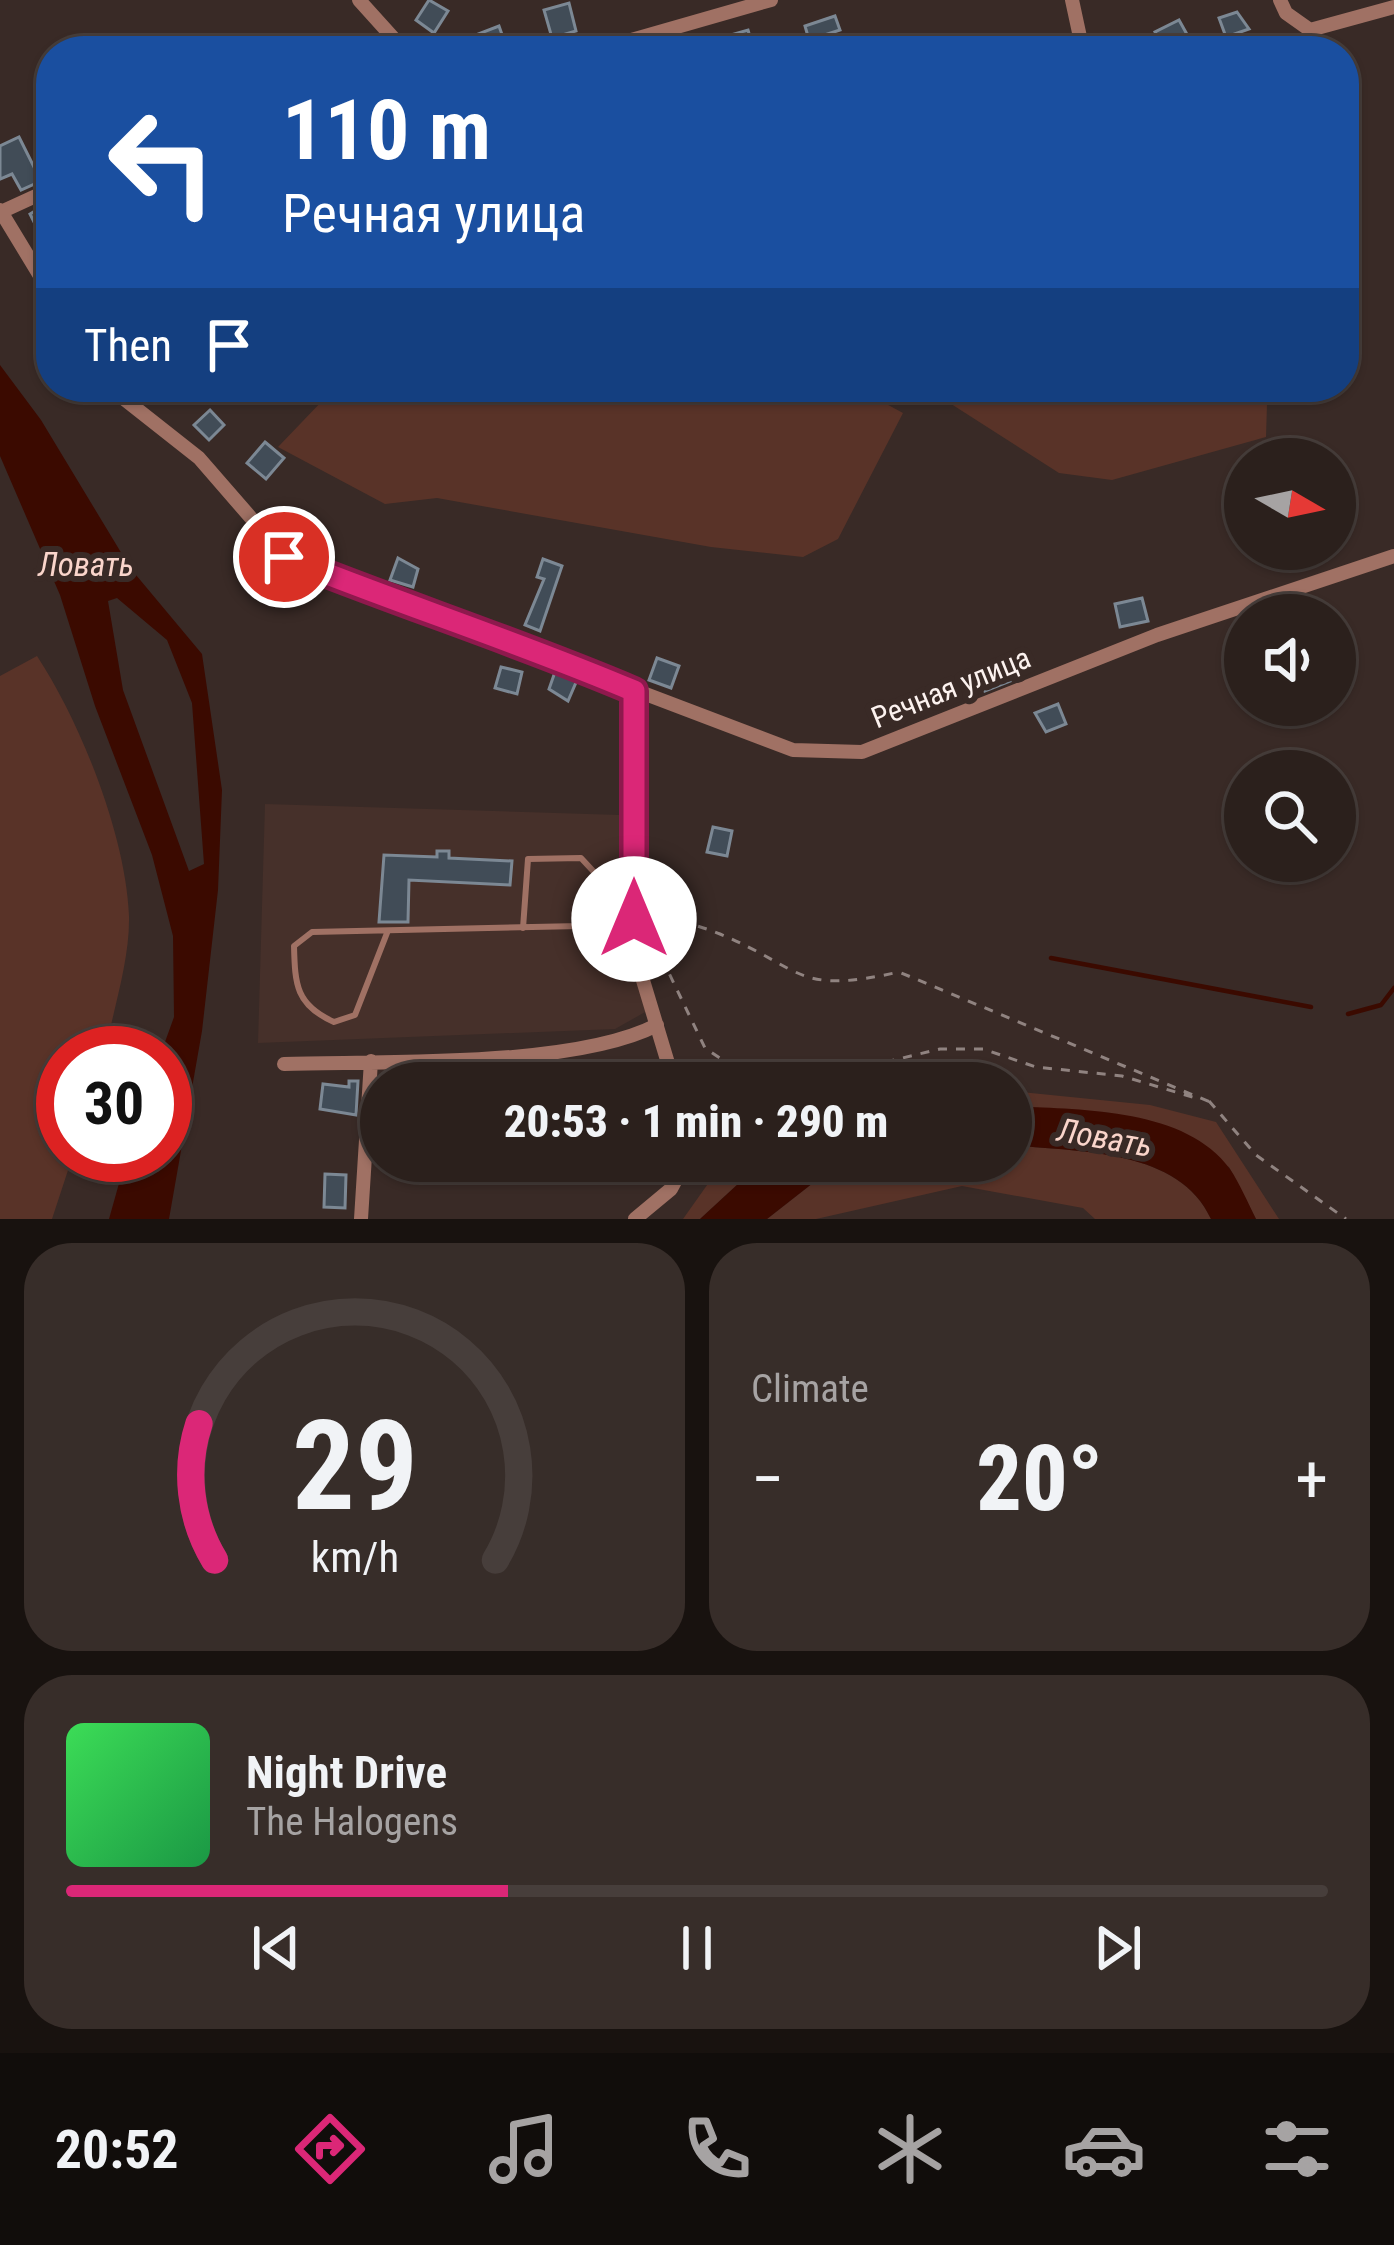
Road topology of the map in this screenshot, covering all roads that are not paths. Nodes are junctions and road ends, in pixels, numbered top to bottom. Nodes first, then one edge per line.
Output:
1 (359, 0) edge
2 (771, 0) edge
3 (1072, 0) edge
4 (1280, 0) edge
5 (1394, 7) edge
6 (391, 36) edge
7 (645, 36) edge
8 (1080, 36) edge
9 (36, 195) edge
10 (1, 211) edge
11 (36, 269) edge
12 (128, 402) edge
13 (1394, 556) edge
14 (634, 691) junction
15 (634, 919) junction
16 (597, 923) junction
17 (524, 928) junction
18 (387, 933) junction
19 (657, 1025) junction
20 (371, 1061) junction
21 (668, 1062) edge
22 (284, 1064) dead end
23 (674, 1182) edge
24 (361, 1219) edge
25 (635, 1219) edge

1 - 6 street
2 - 7 street
3 - 8 street
4 - 5 street
9 - 10 street
10 - 11 street
12 - 14 street, Речная улица
13 - 14 street, Речная улица
14 - 15 street
15 - 16 lane
15 - 19 street
16 - 17 lane
16 - 17 lane
17 - 18 lane
18 - 18 lane
19 - 20 street
19 - 21 street
20 - 22 street
20 - 24 street
23 - 25 street

